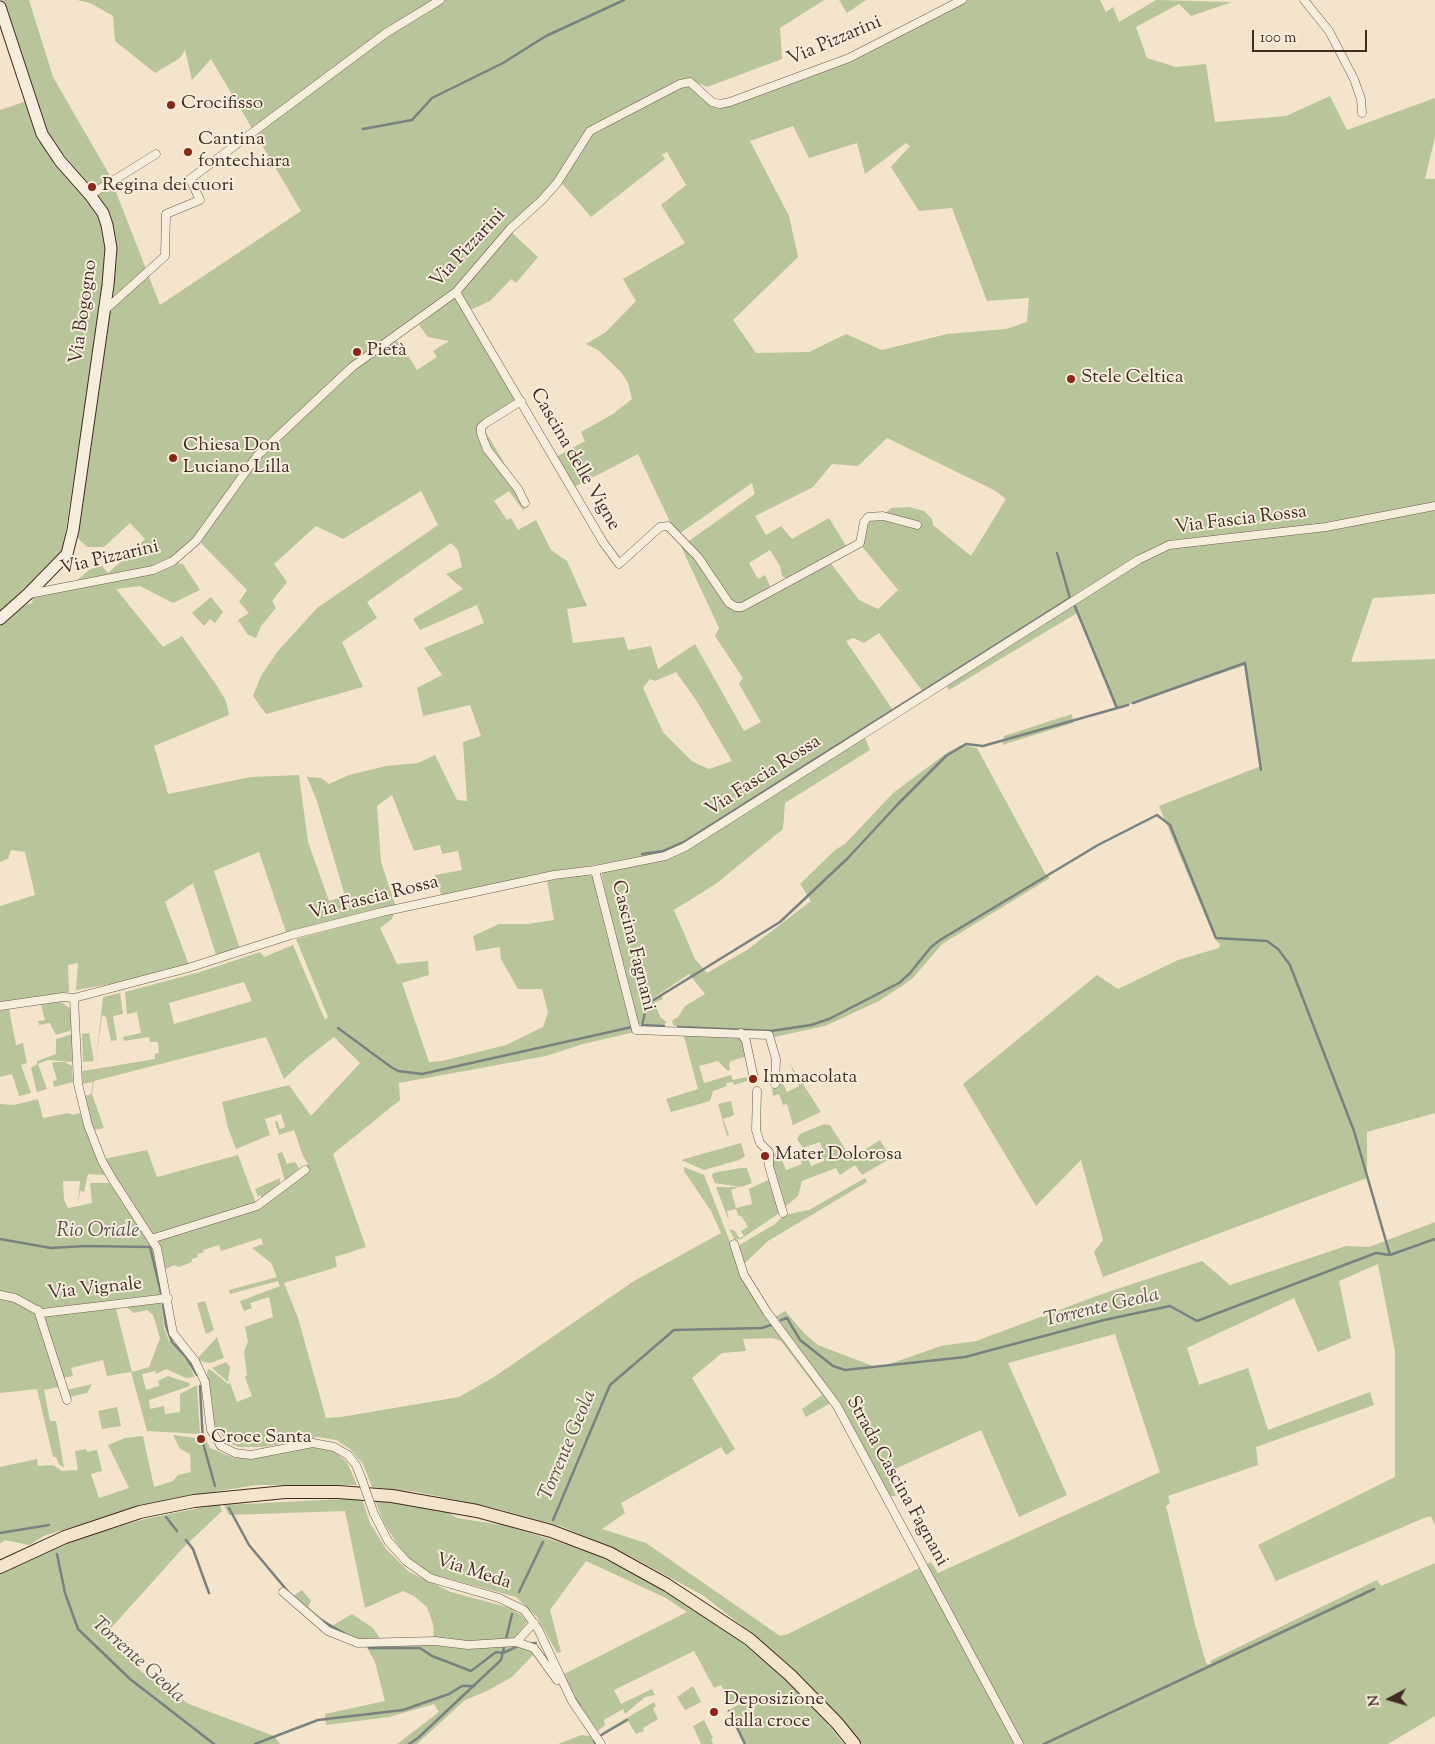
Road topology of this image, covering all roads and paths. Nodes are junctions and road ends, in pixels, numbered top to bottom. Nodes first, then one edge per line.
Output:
1 (440, 0) edge
2 (962, 0) edge
3 (1304, 0) edge
4 (0, 8) edge
5 (1362, 113) dead end
6 (156, 154) dead end
7 (90, 195) junction
8 (456, 292) junction
9 (103, 312) junction
10 (521, 401) junction
11 (525, 503) dead end
12 (1435, 506) edge
13 (917, 525) dead end
14 (28, 594) junction
15 (0, 619) edge
16 (595, 870) junction
17 (74, 998) junction
18 (0, 1006) edge
19 (741, 1033) junction
20 (754, 1079) dead end
21 (775, 1084) dead end
22 (757, 1091) dead end
23 (305, 1170) dead end
24 (783, 1213) dead end
25 (151, 1239) junction
26 (734, 1244) dead end
27 (0, 1295) edge
28 (168, 1298) junction
29 (38, 1310) junction
30 (67, 1400) dead end
31 (0, 1567) edge
32 (283, 1592) dead end
33 (534, 1623) junction
34 (509, 1643) junction
35 (564, 1689) junction
36 (601, 1744) edge
37 (854, 1744) edge
38 (1019, 1744) edge

1 - 9 street
2 - 8 street, Via Pizzarini
3 - 5 street
4 - 7 main road, Via Bogogno
6 - 7 street
7 - 9 main road, Via Bogogno
8 - 10 street, Cascina delle Vigne
8 - 14 street, Via Pizzarini
9 - 14 main road, Via Bogogno
10 - 11 street
10 - 13 street, Cascina delle Vigne
12 - 16 street, Via Fascia Rossa
14 - 15 main road, Via Bogogno
16 - 17 street, Via Fascia Rossa
16 - 19 street, Cascina Fagnani
17 - 18 street, Via Fascia Rossa
17 - 25 street, Via Meda
19 - 20 street
19 - 21 street
22 - 24 street
23 - 25 street
25 - 28 street, Via Meda
26 - 38 street, Strada Cascina Fagnani
27 - 29 street, Via Vignale
28 - 29 street, Via Vignale
28 - 33 street, Via Meda, bridge
29 - 30 street
31 - 37 highway
32 - 34 street
33 - 34 street
33 - 35 street, Via Meda
34 - 35 street
35 - 36 street, Via Meda

